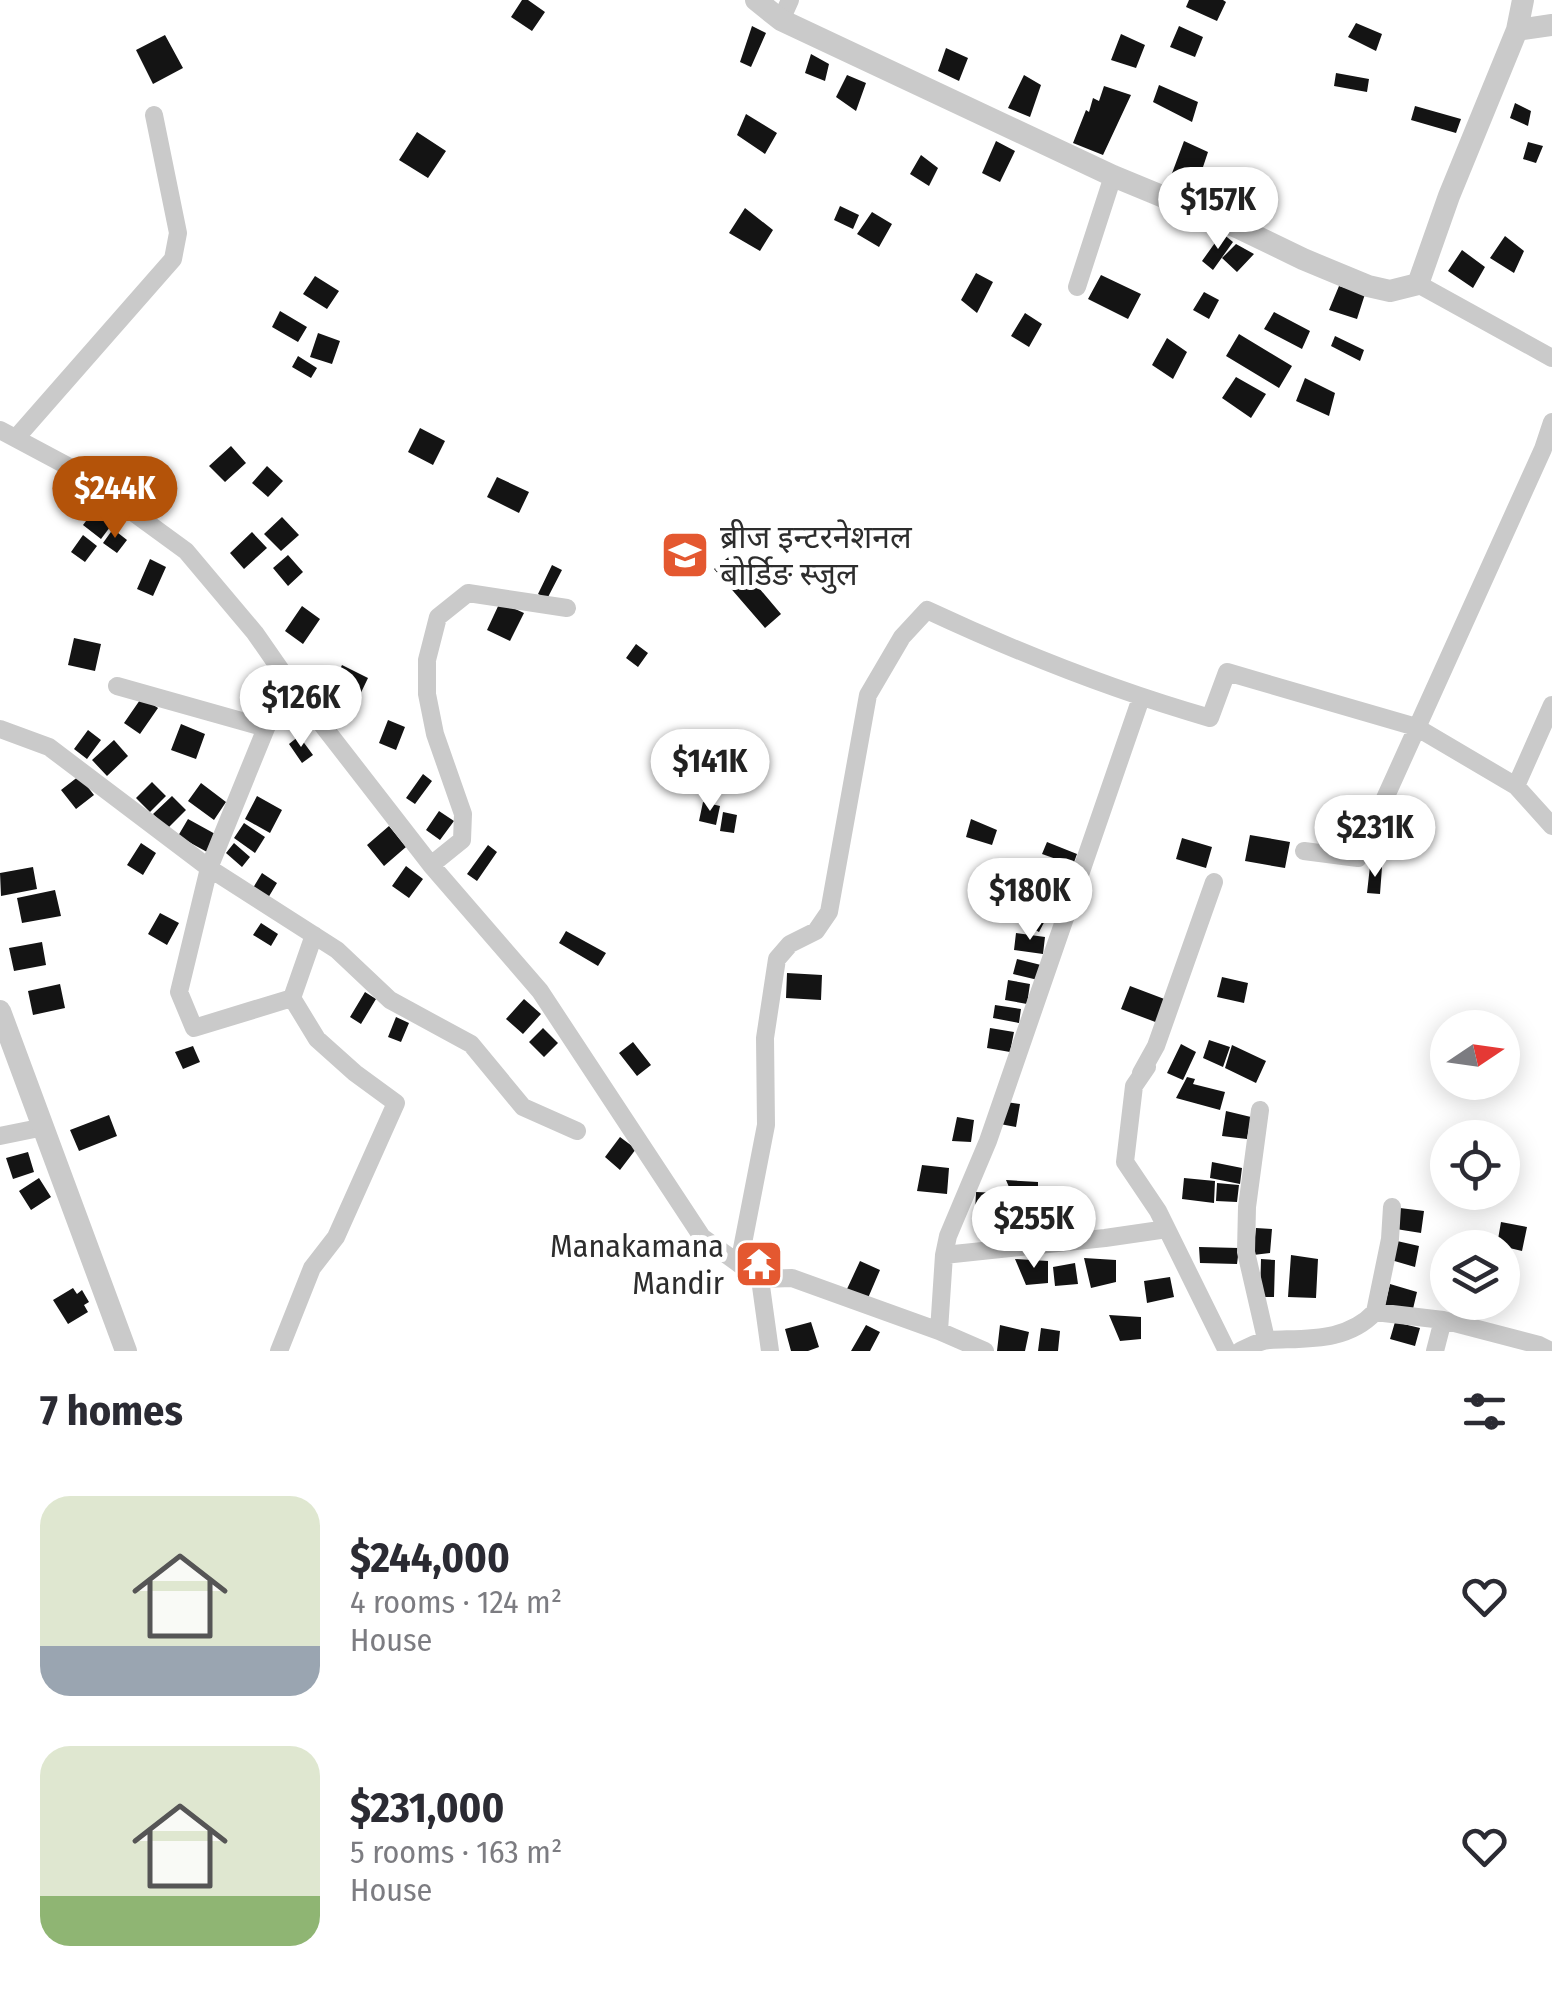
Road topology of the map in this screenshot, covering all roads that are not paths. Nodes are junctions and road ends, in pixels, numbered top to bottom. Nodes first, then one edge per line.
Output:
1 (756, 0) edge
2 (1520, 1) edge
3 (785, 10) edge
4 (1552, 25) edge
5 (1517, 30) junction
6 (154, 115) dead end
7 (1113, 176) junction
8 (1418, 284) junction
9 (1077, 287) dead end
10 (1552, 358) edge
11 (1552, 422) edge
12 (8, 434) edge
13 (1548, 450) edge
14 (567, 608) dead end
15 (289, 682) junction
16 (116, 686) dead end
17 (1141, 698) junction
18 (1552, 705) edge
19 (266, 728) junction
20 (1416, 728) junction
21 (0, 730) edge
22 (1516, 786) junction
23 (1552, 826) edge
24 (1304, 851) dead end
25 (431, 865) junction
26 (209, 868) junction
27 (1214, 882) dead end
28 (314, 935) junction
29 (292, 998) junction
30 (0, 1011) edge
31 (1148, 1067) dead end
32 (1134, 1086) junction
33 (1260, 1110) dead end
34 (44, 1127) junction
35 (578, 1131) dead end
36 (0, 1136) edge
37 (1392, 1207) dead end
38 (1167, 1229) junction
39 (944, 1255) junction
40 (739, 1264) junction
41 (760, 1279) junction
42 (1375, 1312) junction
43 (1430, 1318) edge
44 (1443, 1320) joint
45 (940, 1331) junction
46 (1266, 1339) junction
47 (126, 1351) edge
48 (279, 1351) edge
49 (770, 1351) edge
50 (985, 1351) edge
51 (1227, 1351) edge
52 (1240, 1351) edge
53 (1434, 1351) edge
54 (1551, 1351) edge

1 - 3 street
2 - 5 street
3 - 7 street
4 - 5 street
5 - 8 street
6 - 12 street
7 - 8 street
7 - 9 street
8 - 10 street
11 - 13 street
12 - 15 street
13 - 20 street
14 - 25 street
15 - 19 street
15 - 25 street
16 - 19 street
17 - 20 street
17 - 39 street
17 - 40 street
18 - 22 street
19 - 26 street
20 - 22 street
20 - 24 street
21 - 26 street
22 - 23 street
25 - 40 street
26 - 28 street
26 - 29 street
27 - 32 street
28 - 29 street
28 - 35 street
29 - 48 street
30 - 34 street
31 - 32 street
32 - 38 street
33 - 46 street
34 - 36 street
34 - 47 street
37 - 42 street
38 - 39 street
38 - 51 street
39 - 45 street
40 - 41 street
41 - 45 street
41 - 49 street
42 - 43 street
42 - 46 street
44 - 53 street
44 - 54 street
45 - 50 street
46 - 52 street

